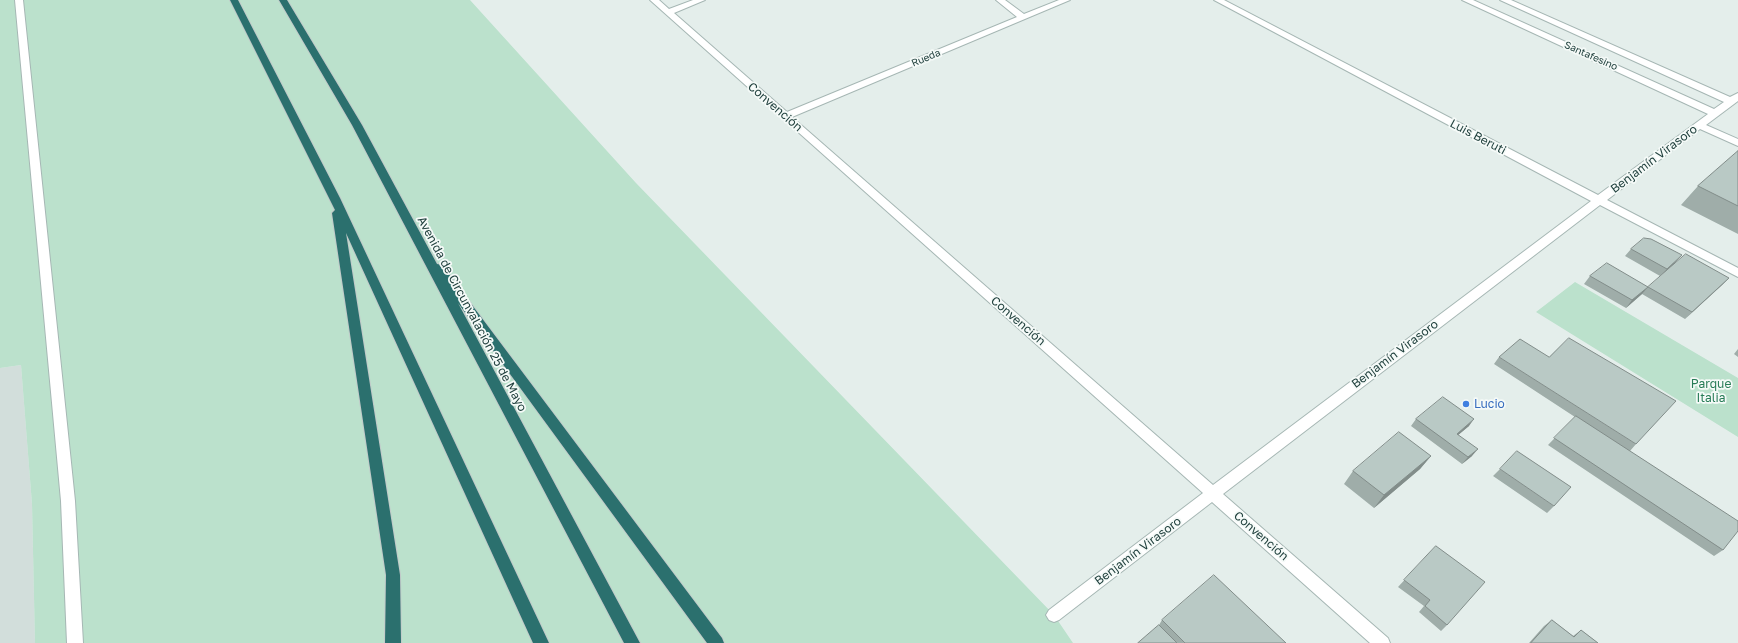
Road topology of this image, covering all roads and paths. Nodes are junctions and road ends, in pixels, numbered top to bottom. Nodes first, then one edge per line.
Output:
1 (19, 0) edge
2 (234, 0) edge
3 (283, 0) edge
4 (654, 0) edge
5 (701, 0) edge
6 (1000, 0) edge
7 (1066, 0) edge
8 (1218, 0) edge
9 (1466, 0) edge
10 (1504, 0) edge
11 (668, 12) junction
12 (1023, 18) junction
13 (1735, 98) edge
14 (1715, 113) junction
15 (786, 116) junction
16 (1699, 125) junction
17 (1738, 143) edge
18 (335, 198) junction
19 (1598, 201) junction
20 (414, 234) junction
21 (1738, 273) edge
22 (1213, 494) junction
23 (1054, 615) dead end
24 (75, 643) edge
25 (393, 643) edge
26 (541, 643) edge
27 (632, 643) edge
28 (716, 643) edge
29 (1382, 643) edge

1 - 24 street
2 - 18 highway
3 - 20 highway, Avenida de Circunvalación 25 de Mayo
4 - 11 street, Convención
5 - 11 street
6 - 12 street
7 - 12 street, Rueda
8 - 19 street, Luis Beruti
9 - 14 street, Santafesino
10 - 13 street, Santafesino
11 - 15 street, Convención
12 - 15 street, Rueda
13 - 14 street, Benjamín Virasoro
14 - 16 street, Benjamín Virasoro
15 - 22 street, Convención
16 - 17 street
16 - 19 street, Benjamín Virasoro
18 - 25 highway
18 - 26 highway
19 - 21 street, Luis Beruti
19 - 22 street, Benjamín Virasoro
20 - 27 highway, Avenida de Circunvalación 25 de Mayo
20 - 28 highway
22 - 23 street, Benjamín Virasoro
22 - 29 street, Convención

